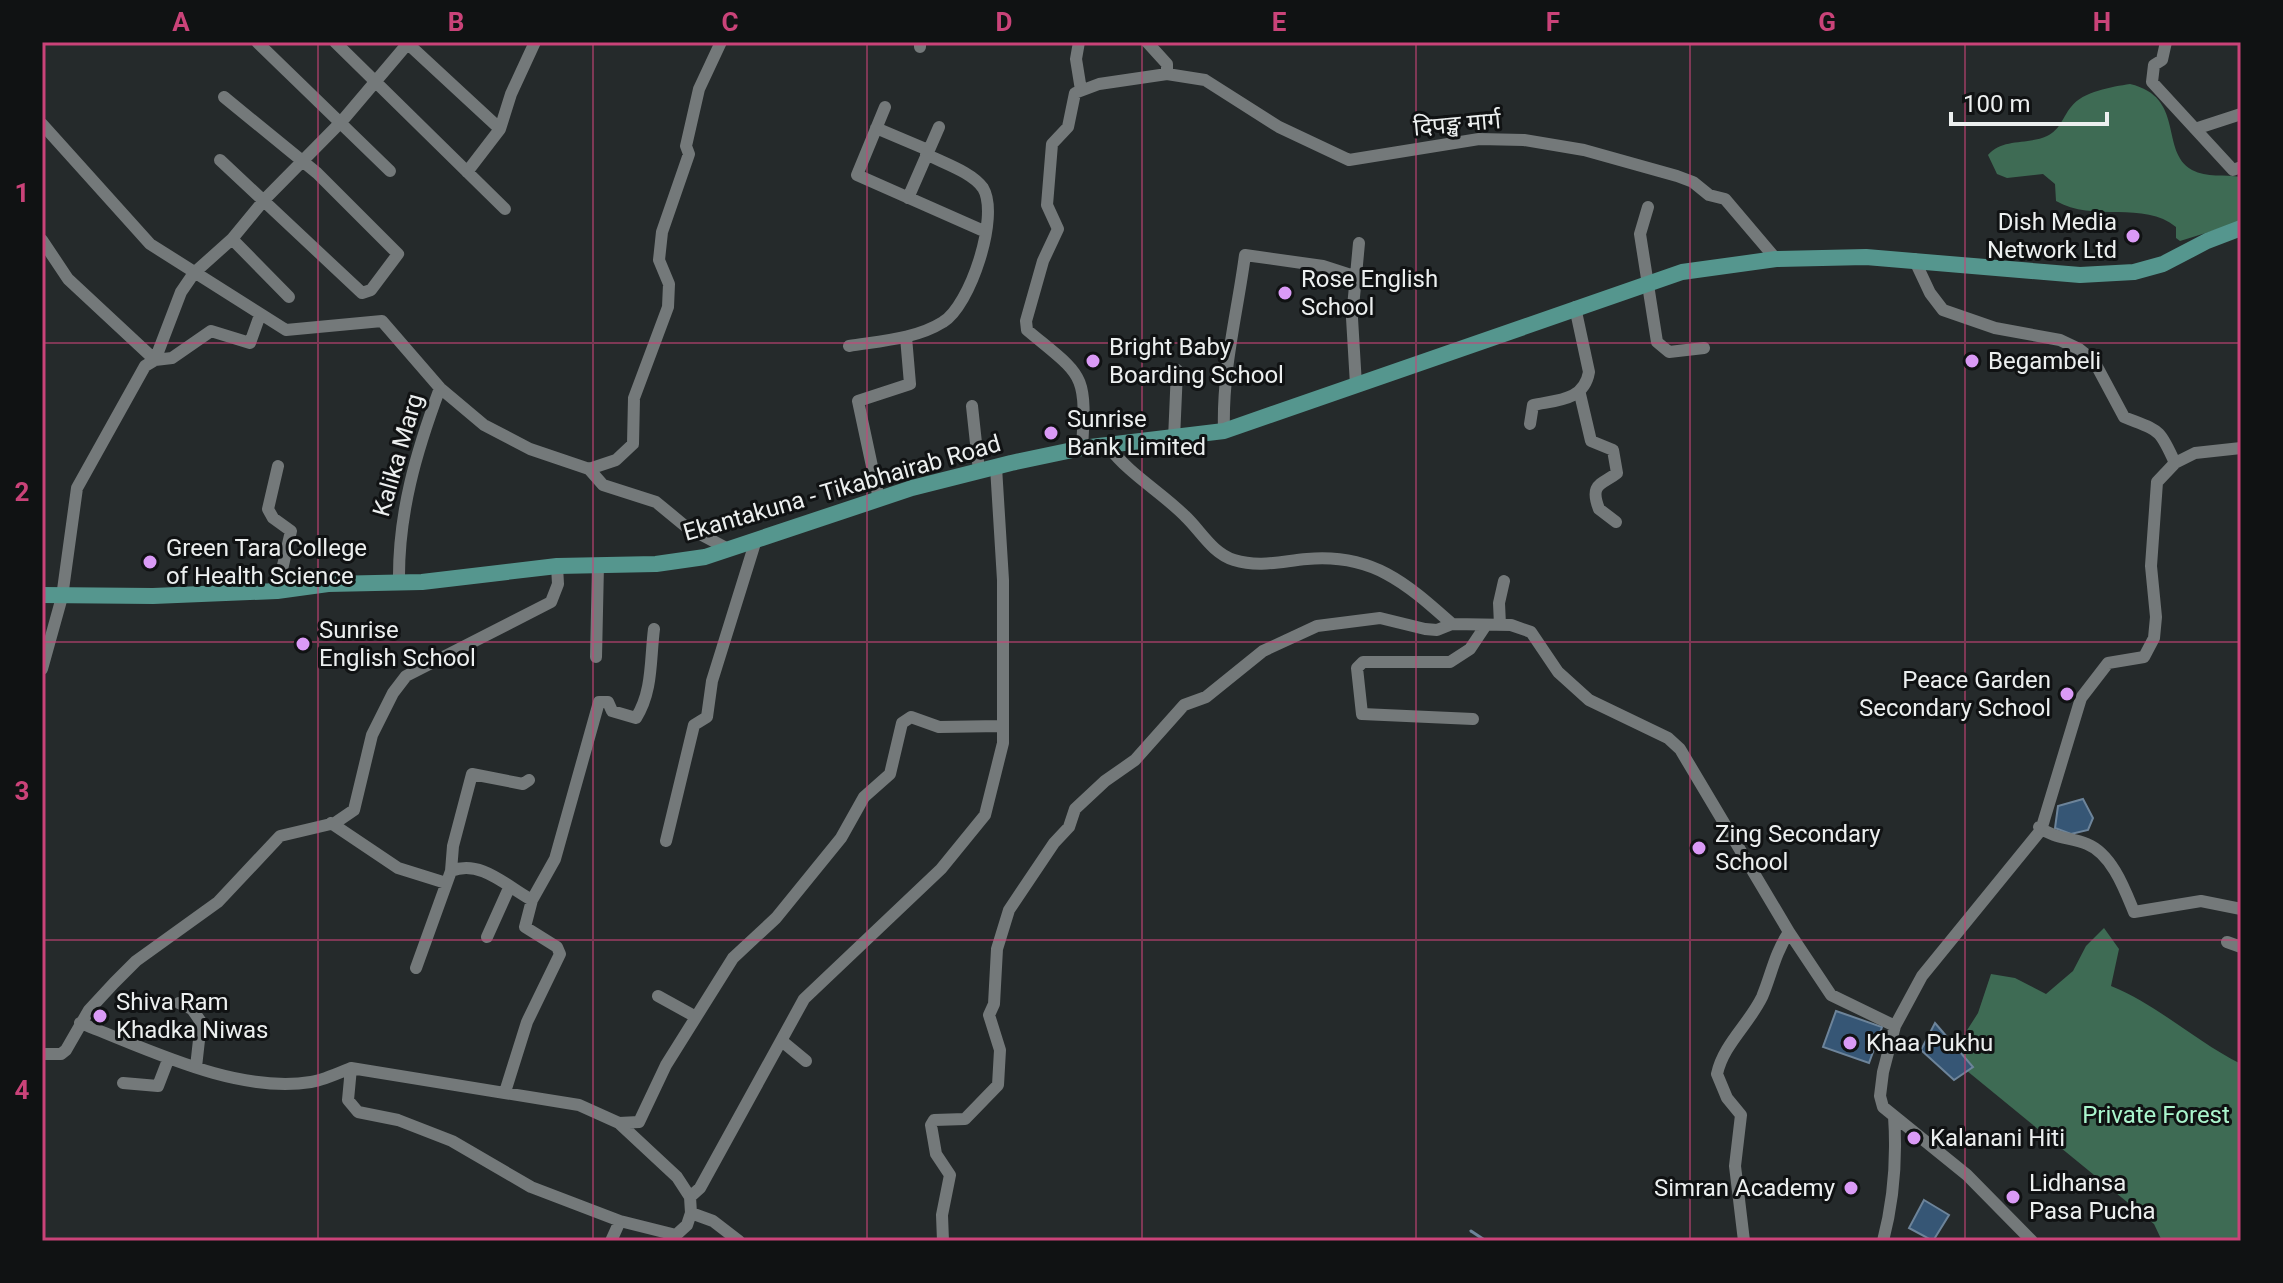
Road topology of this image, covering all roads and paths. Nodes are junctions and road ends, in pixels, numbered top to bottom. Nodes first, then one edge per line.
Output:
1 (257, 42) edge
2 (335, 42) edge
3 (408, 42) edge
4 (535, 42) edge
5 (721, 42) edge
6 (1079, 42) edge
7 (1147, 42) edge
8 (2166, 42) edge
9 (272, 47) edge
10 (1167, 74) junction
11 (376, 83) junction
12 (1081, 90) junction
13 (224, 97) dead end
14 (885, 107) dead end
15 (2241, 114) edge
16 (342, 121) junction
17 (42, 124) edge
18 (939, 127) dead end
19 (876, 128) junction
20 (2198, 128) junction
21 (500, 129) junction
22 (927, 152) junction
23 (220, 160) dead end
24 (303, 161) junction
25 (2241, 167) edge
26 (390, 171) dead end
27 (467, 172) junction
28 (908, 198) junction
29 (265, 199) junction
30 (1648, 207) dead end
31 (505, 209) dead end
32 (2241, 228) edge
33 (986, 232) junction
34 (232, 239) junction
35 (42, 240) edge
36 (1359, 243) dead end
37 (1776, 259) junction
38 (1914, 259) junction
39 (194, 273) junction
40 (1354, 276) junction
41 (1648, 283) junction
42 (289, 297) dead end
43 (1575, 307) junction
44 (260, 315) junction
45 (906, 337) junction
46 (849, 346) dead end
47 (1704, 348) dead end
48 (155, 360) junction
49 (1177, 370) dead end
50 (1356, 385) junction
51 (440, 388) junction
52 (1580, 394) junction
53 (972, 406) dead end
54 (1530, 424) dead end
55 (1224, 431) junction
56 (1174, 439) junction
57 (1108, 446) junction
58 (1082, 448) junction
59 (2241, 448) edge
60 (2175, 463) junction
61 (278, 466) dead end
62 (996, 467) junction
63 (589, 469) junction
64 (979, 471) junction
65 (879, 499) junction
66 (1616, 522) dead end
67 (755, 543) junction
68 (730, 550) junction
69 (598, 565) junction
70 (557, 566) junction
71 (1504, 581) dead end
72 (399, 582) junction
73 (277, 591) junction
74 (42, 595) edge
75 (62, 597) junction
76 (1452, 624) junction
77 (1493, 625) junction
78 (654, 629) dead end
79 (596, 657) dead end
80 (42, 669) edge
81 (1473, 719) dead end
82 (1001, 726) junction
83 (529, 780) dead end
84 (331, 823) junction
85 (2039, 827) junction
86 (666, 841) dead end
87 (449, 877) junction
88 (509, 888) junction
89 (532, 900) junction
90 (2241, 909) edge
91 (1789, 932) junction
92 (487, 937) dead end
93 (2227, 942) dead end
94 (2241, 947) edge
95 (416, 968) dead end
96 (658, 996) dead end
97 (179, 1003) dead end
98 (696, 1017) junction
99 (80, 1023) junction
100 (1895, 1026) junction
101 (783, 1042) junction
102 (42, 1054) edge
103 (168, 1060) junction
104 (806, 1061) dead end
105 (196, 1067) junction
106 (351, 1068) junction
107 (123, 1083) dead end
108 (505, 1092) junction
109 (1894, 1116) junction
110 (619, 1123) junction
111 (690, 1197) junction
112 (691, 1213) junction
113 (620, 1221) junction
114 (611, 1241) edge
115 (739, 1241) edge
116 (943, 1241) edge
117 (1744, 1241) edge
118 (1883, 1241) edge
119 (2032, 1241) edge

1 - 9 street
2 - 11 street
3 - 11 street
3 - 21 street
4 - 21 street
5 - 63 street
6 - 12 street
7 - 10 street
8 - 20 street
9 - 16 street
10 - 12 street
10 - 37 street, दिपङ्ख मार्ग
11 - 16 street
11 - 27 street
12 - 58 street
13 - 24 street
14 - 19 street
15 - 20 street
16 - 24 street
16 - 26 street
17 - 39 street
18 - 22 street
19 - 22 street
19 - 28 street
20 - 25 street
21 - 27 street
22 - 28 street
22 - 33 street
23 - 29 street
24 - 29 street
24 - 29 street
27 - 31 street
28 - 33 street
29 - 34 street
30 - 41 street
32 - 38 main road, Ekantakuna - Tikabhairab Road
33 - 45 street
34 - 39 street
34 - 42 street
35 - 48 street
36 - 40 street
37 - 38 main road, Ekantakuna - Tikabhairab Road
37 - 41 main road, Ekantakuna - Tikabhairab Road
38 - 60 street
39 - 44 street
39 - 48 street
40 - 50 street
40 - 55 street
41 - 43 main road, Ekantakuna - Tikabhairab Road
41 - 47 street
43 - 50 main road, Ekantakuna - Tikabhairab Road
43 - 52 street
44 - 48 street
44 - 51 street
45 - 46 street
45 - 65 street
48 - 75 street
49 - 56 street
50 - 55 main road, Ekantakuna - Tikabhairab Road
51 - 63 street
51 - 72 street, Kalika Marg
52 - 54 street
52 - 66 street
53 - 64 street
55 - 56 main road, Ekantakuna - Tikabhairab Road
56 - 57 main road, Ekantakuna - Tikabhairab Road
57 - 58 main road, Ekantakuna - Tikabhairab Road
57 - 76 street
58 - 62 main road, Ekantakuna - Tikabhairab Road
59 - 60 street
60 - 85 street
61 - 73 street
62 - 64 main road, Ekantakuna - Tikabhairab Road
62 - 82 street
63 - 68 street
64 - 65 main road, Ekantakuna - Tikabhairab Road
65 - 67 main road, Ekantakuna - Tikabhairab Road
67 - 68 main road, Ekantakuna - Tikabhairab Road
67 - 86 street
68 - 69 main road, Ekantakuna - Tikabhairab Road
69 - 70 main road, Ekantakuna - Tikabhairab Road
69 - 79 street
70 - 72 main road, Ekantakuna - Tikabhairab Road
70 - 84 street
71 - 77 street
72 - 73 main road, Ekantakuna - Tikabhairab Road
73 - 75 main road, Ekantakuna - Tikabhairab Road
74 - 75 main road, Ekantakuna - Tikabhairab Road
75 - 80 street
76 - 77 street
76 - 116 street
77 - 81 street
77 - 91 street
78 - 89 street
82 - 98 street
82 - 101 street
83 - 87 street
84 - 87 street
84 - 99 street
85 - 90 street
85 - 100 street
87 - 88 street
87 - 95 street
88 - 89 street
88 - 92 street
89 - 108 street
91 - 100 street
91 - 117 street
93 - 94 street
96 - 98 street
97 - 105 street
98 - 110 street
99 - 102 street
99 - 103 street
100 - 109 street
101 - 104 street
101 - 111 street
103 - 105 street
103 - 107 street
105 - 106 street
106 - 108 street
106 - 113 street
108 - 110 street
109 - 118 street
109 - 119 street
110 - 111 street
111 - 112 street
112 - 113 street
112 - 115 street
113 - 114 street

